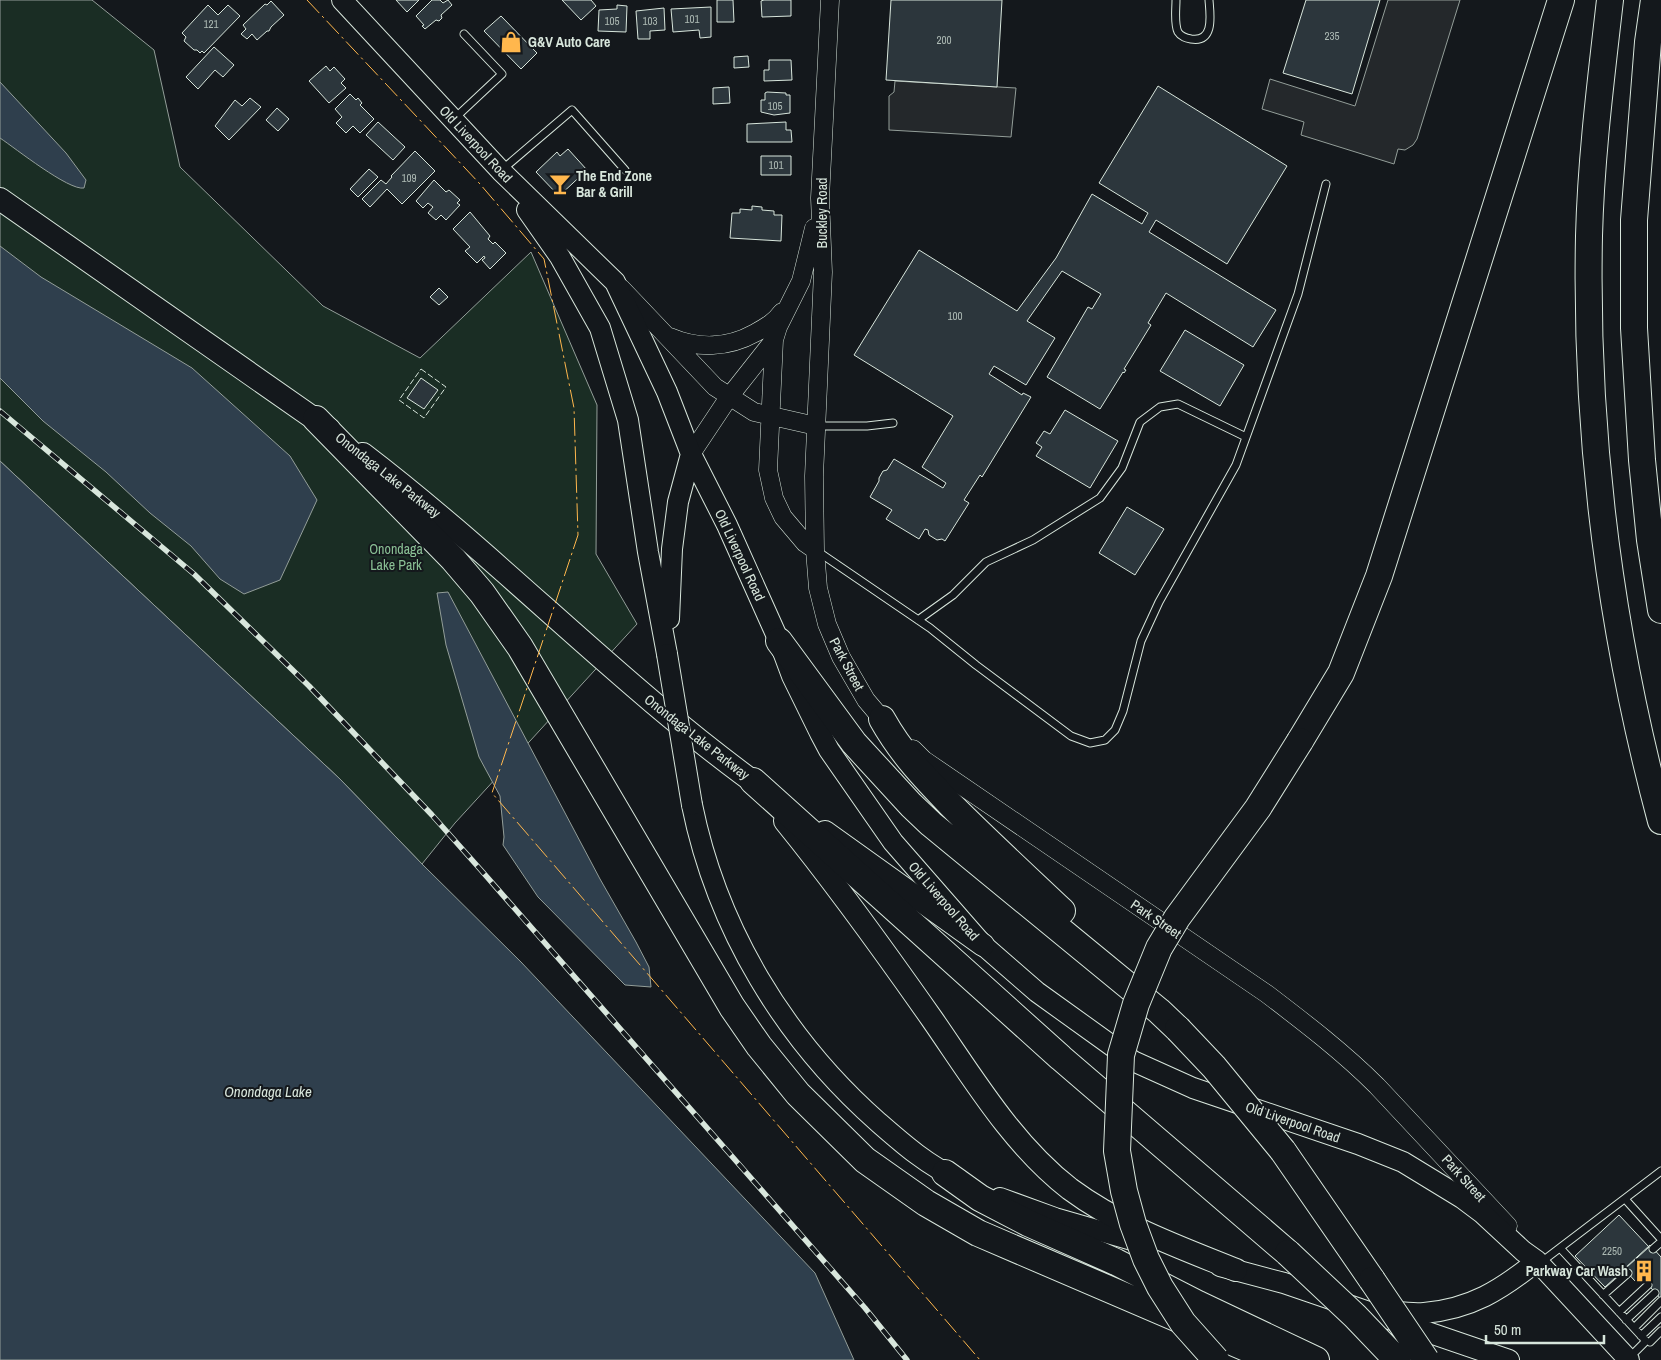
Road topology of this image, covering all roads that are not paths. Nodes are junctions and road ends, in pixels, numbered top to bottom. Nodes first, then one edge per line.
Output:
1 (342, 0) edge
2 (830, 0) edge
3 (1176, 0) edge
4 (1209, 0) edge
5 (1561, 0) edge
6 (1610, 0) edge
7 (1654, 0) edge
8 (464, 34) dead end
9 (453, 120) junction
10 (625, 170) dead end
11 (500, 171) junction
12 (1326, 184) dead end
13 (820, 198) junction
14 (0, 199) edge
15 (615, 282) junction
16 (792, 300) junction
17 (664, 334) junction
18 (774, 340) junction
19 (729, 397) junction
20 (771, 416) junction
21 (316, 419) junction
22 (894, 422) dead end
23 (816, 426) junction
24 (1246, 436) junction
25 (692, 454) junction
26 (815, 550) junction
27 (1661, 610) edge
28 (918, 620) junction
29 (780, 641) junction
30 (668, 654) junction
31 (882, 719) junction
32 (753, 782) junction
33 (1661, 821) edge
34 (983, 945) junction
35 (1178, 1029) junction
36 (1661, 1171) edge
37 (945, 1173) junction
38 (1625, 1199) junction
39 (1661, 1240) edge
40 (1560, 1248) junction
41 (1653, 1249) dead end
42 (1539, 1262) junction
43 (1236, 1270) junction
44 (1628, 1273) dead end
45 (1648, 1285) dead end
46 (1655, 1293) dead end
47 (1604, 1295) junction
48 (1661, 1301) edge
49 (1361, 1310) junction
50 (1619, 1312) junction
51 (1661, 1317) edge
52 (1626, 1320) junction
53 (1634, 1328) junction
54 (1661, 1331) edge
55 (1646, 1340) junction
56 (1661, 1343) edge
57 (1628, 1359) edge
58 (1216, 1360) edge
59 (1274, 1360) edge
60 (1316, 1360) edge
61 (1396, 1360) edge
62 (1426, 1360) edge
63 (1509, 1360) edge

1 - 9 main road, Old Liverpool Road
2 - 13 street, Buckley Road
3 - 4 lane
5 - 58 highway, bridge
6 - 33 highway
7 - 27 highway
8 - 9 lane
9 - 11 main road, Old Liverpool Road
10 - 11 lane
11 - 15 main road, Old Liverpool Road
11 - 30 main road
12 - 24 lane
13 - 16 street
13 - 23 street, Buckley Road
14 - 21 main road, Onondaga Lake Parkway
15 - 17 street, Old Liverpool Road
15 - 25 main road, Old Liverpool Road
16 - 17 street
16 - 18 street
17 - 19 street, Old Liverpool Road
18 - 19 street
18 - 20 street
19 - 20 street, Old Liverpool Road
19 - 25 street
20 - 23 street, Old Liverpool Road
20 - 26 street
21 - 32 main road, Onondaga Lake Parkway
21 - 59 highway
22 - 23 lane
23 - 26 street, Park Street
24 - 28 lane
24 - 28 lane
25 - 29 main road, Old Liverpool Road
25 - 30 main road
26 - 28 lane
26 - 31 street, Park Street
29 - 34 main road, Old Liverpool Road
29 - 35 highway
30 - 37 main road, bridge
31 - 35 highway
31 - 42 street, Park Street
32 - 34 main road
32 - 43 main road
32 - 61 highway, bridge
34 - 42 main road, Old Liverpool Road
35 - 62 highway, bridge
36 - 38 lane
37 - 43 main road
37 - 60 highway
38 - 39 lane
38 - 40 lane
39 - 41 lane
40 - 42 lane
40 - 47 lane
42 - 49 main road
42 - 57 main road, Park Street
43 - 49 main road
44 - 47 lane
45 - 50 lane
46 - 52 lane
47 - 50 lane
48 - 53 lane
49 - 63 main road
50 - 52 lane
51 - 55 lane
52 - 53 lane
53 - 55 lane
54 - 55 lane
55 - 56 lane
55 - 57 lane

